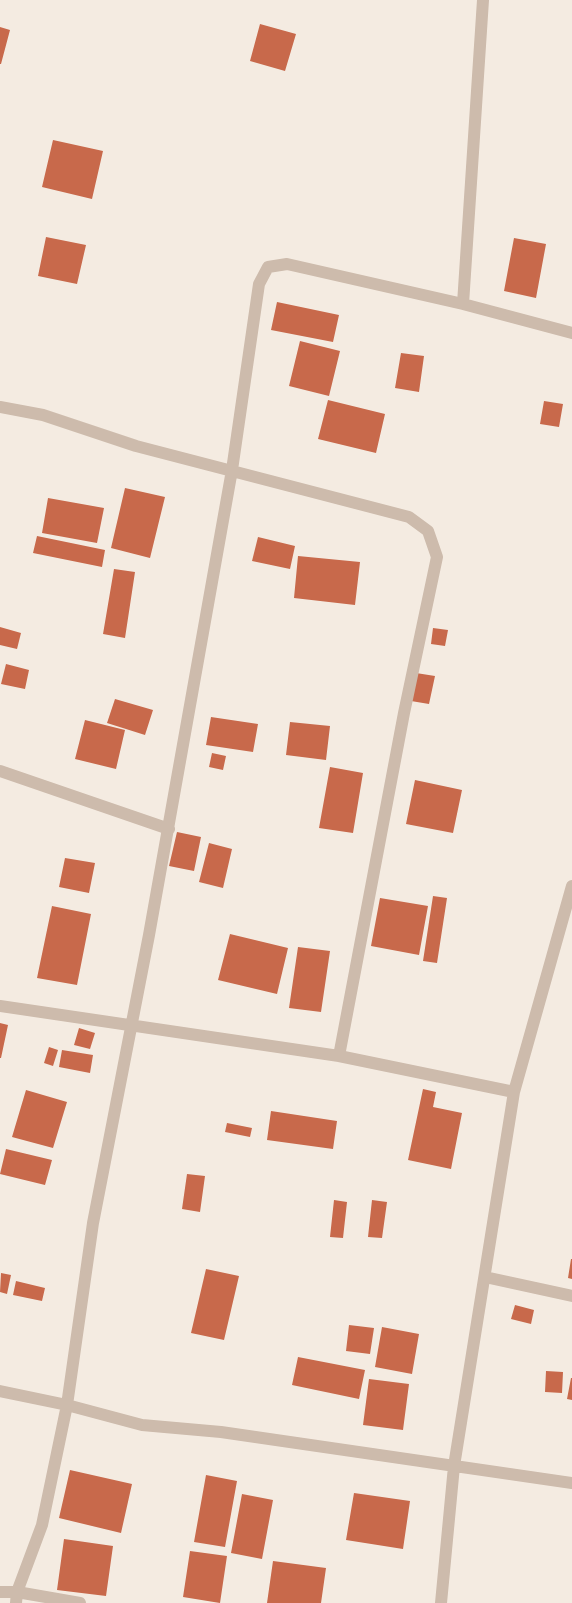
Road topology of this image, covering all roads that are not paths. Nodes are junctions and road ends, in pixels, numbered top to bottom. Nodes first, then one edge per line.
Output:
1 (483, 0) edge
2 (464, 304) junction
3 (572, 333) edge
4 (0, 406) edge
5 (232, 470) junction
6 (0, 771) edge
7 (169, 829) junction
8 (572, 886) edge
9 (0, 1006) edge
10 (132, 1025) junction
11 (339, 1056) junction
12 (514, 1092) junction
13 (485, 1276) junction
14 (572, 1296) edge
15 (0, 1391) edge
16 (67, 1405) junction
17 (454, 1466) junction
18 (572, 1483) edge
19 (0, 1592) edge
20 (17, 1598) edge
21 (80, 1603) edge
22 (440, 1603) edge

1 - 2 street
2 - 3 street
2 - 5 street
4 - 5 street
5 - 7 street
5 - 11 street
6 - 7 street
7 - 10 street
8 - 12 street
9 - 10 street
10 - 11 street
10 - 16 street
11 - 12 street
12 - 13 street
13 - 14 street
13 - 17 street
15 - 16 street
16 - 17 street
16 - 20 street
17 - 18 street
17 - 22 street
19 - 20 street
20 - 21 street

